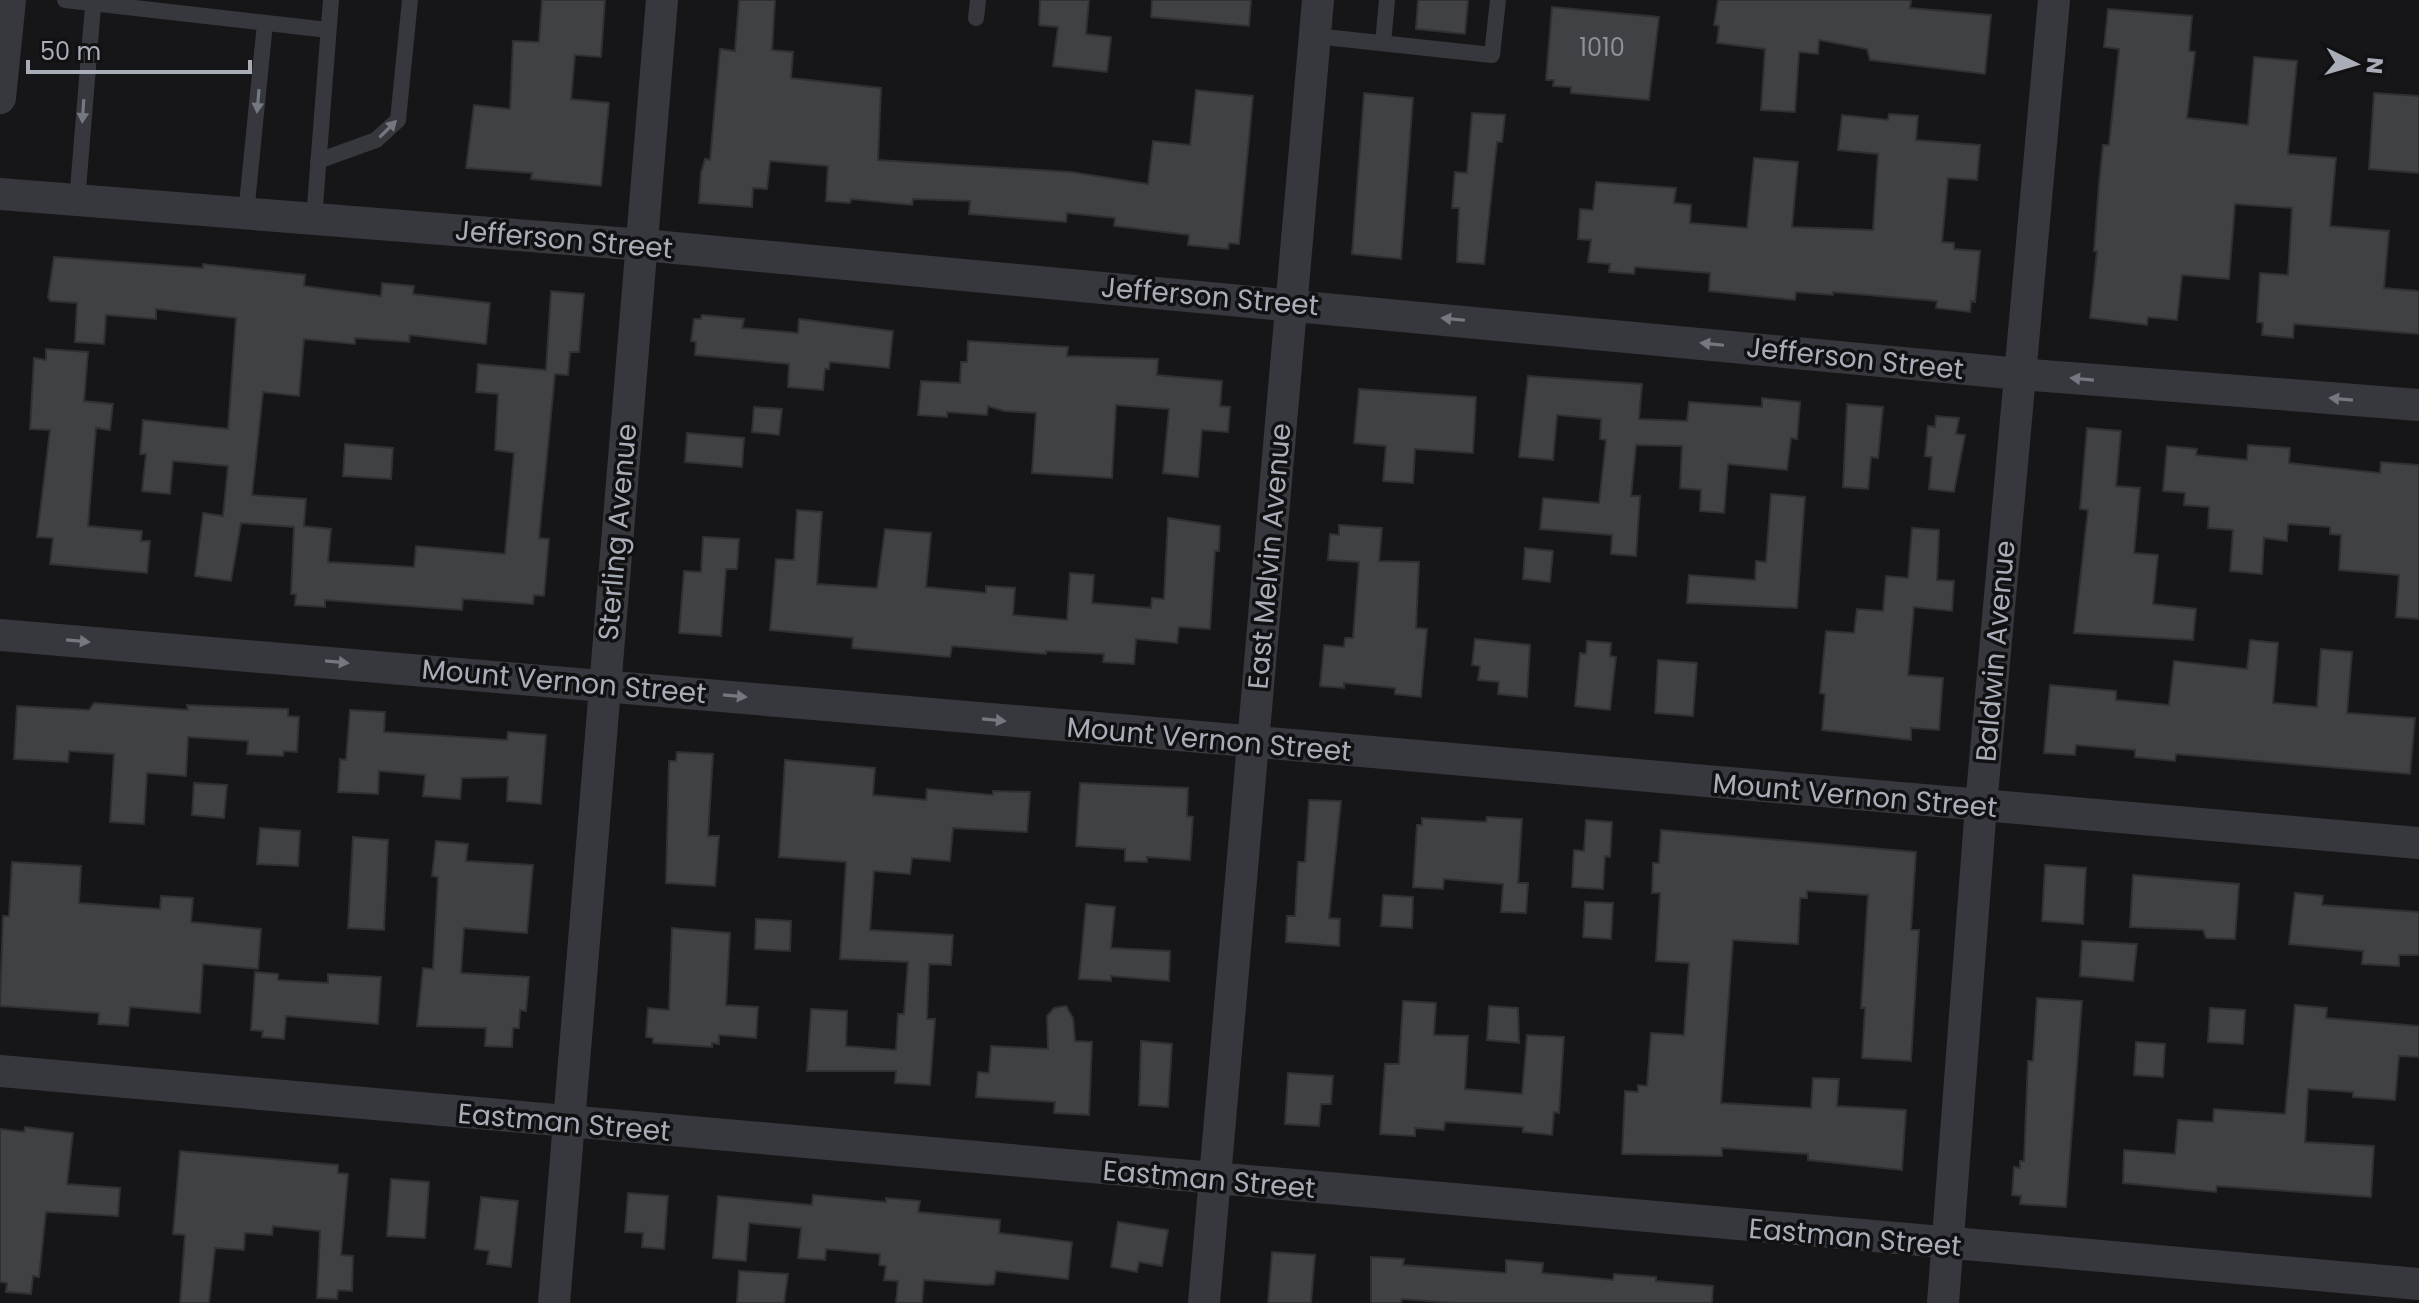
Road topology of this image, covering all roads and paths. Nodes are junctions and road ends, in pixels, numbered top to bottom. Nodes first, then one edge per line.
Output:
1 (10, 0) edge
2 (65, 0) edge
3 (331, 0) edge
4 (410, 0) edge
5 (662, 0) edge
6 (978, 0) edge
7 (1318, 0) edge
8 (1387, 0) edge
9 (1498, 0) edge
10 (2054, 0) edge
11 (93, 6) junction
12 (976, 18) dead end
13 (265, 23) junction
14 (328, 30) junction
15 (1315, 36) junction
16 (1383, 43) junction
17 (0, 98) edge
18 (318, 161) junction
19 (0, 194) edge
20 (77, 201) junction
21 (246, 214) junction
22 (314, 219) junction
23 (643, 245) junction
24 (1290, 303) junction
25 (2020, 374) junction
26 (2419, 405) edge
27 (0, 635) edge
28 (604, 684) junction
29 (1253, 744) junction
30 (1981, 806) junction
31 (2419, 843) edge
32 (0, 1071) edge
33 (569, 1123) junction
34 (1215, 1179) junction
35 (1948, 1245) junction
36 (2419, 1284) edge
37 (554, 1303) edge
38 (1204, 1303) edge
39 (1943, 1303) edge

1 - 17 street
2 - 11 lane
3 - 14 lane
18 -> 4 lane
5 - 23 street, Sterling Avenue
6 - 12 lane
7 - 15 street, East Melvin Avenue
8 - 16 lane
9 - 16 lane
10 - 25 street, Baldwin Avenue
11 - 13 lane
11 -> 20 lane
13 - 14 lane
13 -> 21 lane
14 - 18 lane
15 - 16 lane
15 - 24 street, East Melvin Avenue
18 - 22 lane
19 - 20 street, Jefferson Street
20 - 21 street, Jefferson Street
21 - 22 street, Jefferson Street
22 - 23 street, Jefferson Street
23 - 24 street, Jefferson Street
23 - 28 street, Sterling Avenue
25 -> 24 street, Jefferson Street
24 - 29 street, East Melvin Avenue
26 -> 25 street, Jefferson Street
25 - 30 street, Baldwin Avenue
27 -> 28 street, Mount Vernon Street
28 -> 29 street, Mount Vernon Street
28 - 33 street, Sterling Avenue
29 - 30 street, Mount Vernon Street
29 - 34 street, East Melvin Avenue
30 - 31 street, Mount Vernon Street
30 - 35 street, Baldwin Avenue
32 - 33 street, Eastman Street
33 - 34 street, Eastman Street
33 - 37 street, Sterling Avenue
34 - 35 street, Eastman Street
34 - 38 street, East Melvin Avenue
35 - 36 street, Eastman Street
35 - 39 street, Baldwin Avenue

